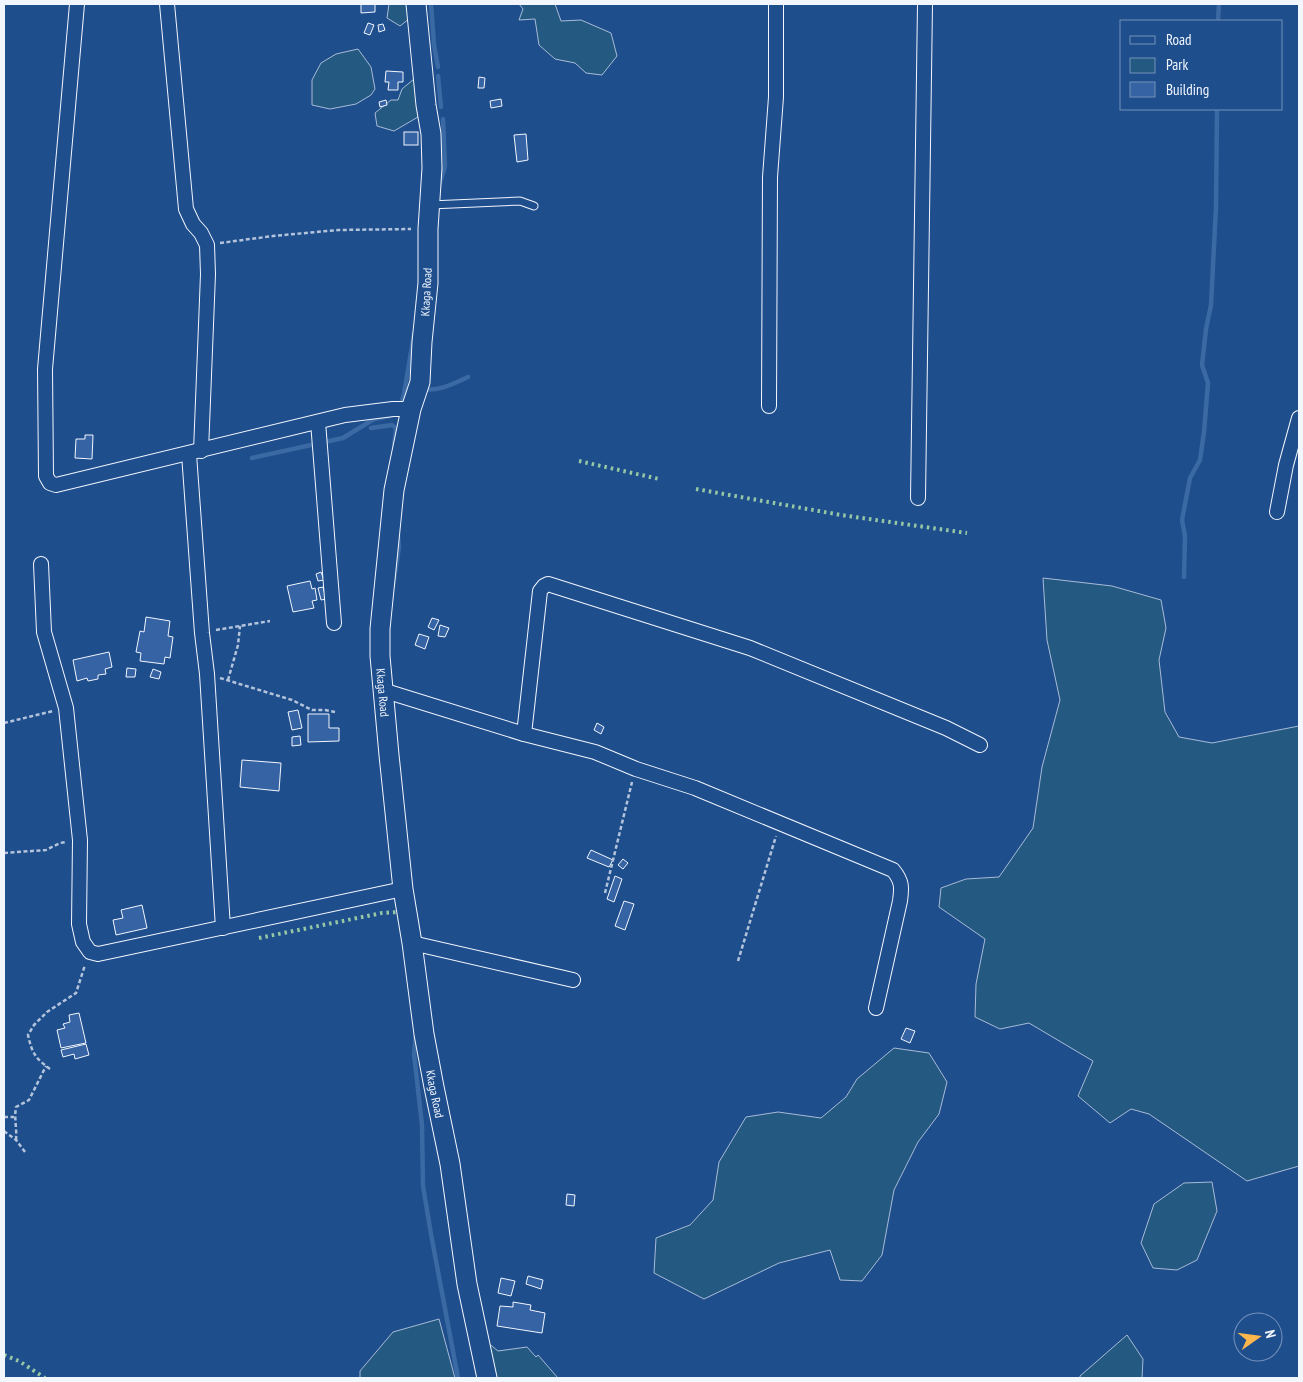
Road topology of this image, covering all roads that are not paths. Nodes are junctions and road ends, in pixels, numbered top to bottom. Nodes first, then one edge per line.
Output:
1 (77, 4) edge
2 (167, 4) edge
3 (416, 4) edge
4 (776, 4) edge
5 (925, 4) edge
6 (430, 205) junction
7 (534, 206) dead end
8 (769, 406) dead end
9 (411, 409) junction
10 (1299, 418) edge
11 (318, 422) junction
12 (195, 452) junction
13 (918, 498) dead end
14 (1277, 512) dead end
15 (41, 564) dead end
16 (334, 623) dead end
17 (382, 690) junction
18 (524, 734) junction
19 (980, 745) dead end
20 (403, 889) junction
21 (224, 928) junction
22 (412, 943) junction
23 (573, 980) dead end
24 (876, 1008) dead end
25 (487, 1378) edge

1 - 12 street
2 - 12 street
3 - 6 street, Kkaga Road
4 - 8 street
5 - 13 street
6 - 7 lane
6 - 9 street, Kkaga Road
9 - 11 street
9 - 17 street, Kkaga Road
10 - 14 street
11 - 12 street
11 - 16 street
12 - 21 street
15 - 21 street
17 - 18 street
17 - 20 street, Kkaga Road
18 - 19 street
18 - 24 street
20 - 21 street
20 - 22 street, Kkaga Road
22 - 23 street
22 - 25 street, Kkaga Road

